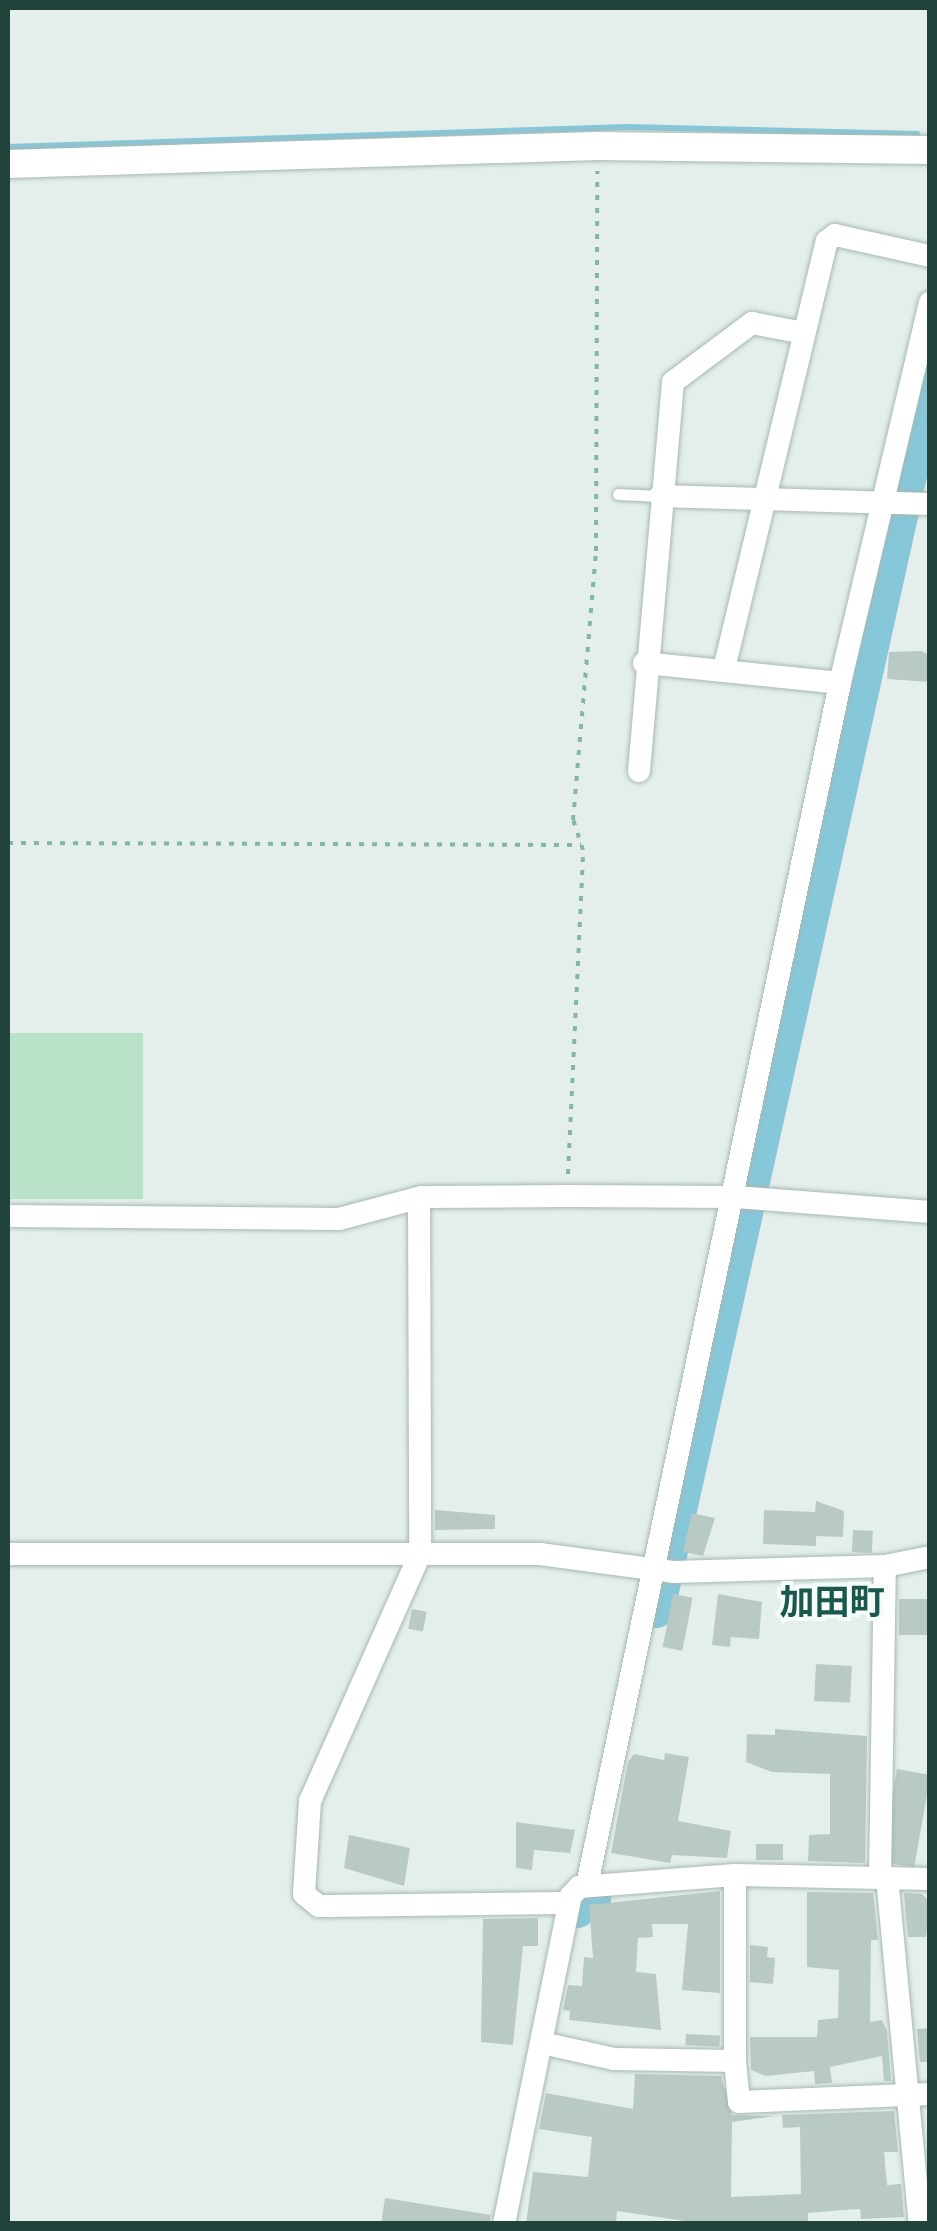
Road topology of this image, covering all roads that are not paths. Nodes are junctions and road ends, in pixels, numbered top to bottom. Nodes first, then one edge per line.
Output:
1 (930, 150) edge
2 (8, 164) edge
3 (930, 256) edge
4 (930, 302) edge
5 (804, 332) junction
6 (618, 494) dead end
7 (660, 496) junction
8 (768, 498) junction
9 (905, 503) edge
10 (644, 663) junction
11 (724, 669) junction
12 (840, 683) junction
13 (639, 772) dead end
14 (418, 1198) junction
15 (744, 1198) junction
16 (930, 1212) edge
17 (8, 1216) edge
18 (8, 1554) edge
19 (420, 1554) junction
20 (930, 1557) edge
21 (885, 1566) junction
22 (661, 1570) junction
23 (735, 1875) junction
24 (884, 1877) junction
25 (930, 1879) edge
26 (587, 1885) junction
27 (569, 1903) junction
28 (542, 2044) junction
29 (735, 2062) junction
30 (920, 2095) edge
31 (504, 2224) edge
32 (920, 2224) edge

1 - 2 street
3 - 5 street
4 - 9 street
5 - 7 street
5 - 8 street
6 - 7 lane
7 - 8 street
7 - 10 street
8 - 9 street
8 - 11 street
9 - 12 street
10 - 11 street
10 - 13 street
11 - 12 street
12 - 15 street
14 - 15 street
14 - 17 street
14 - 19 street
15 - 16 street
15 - 22 street
18 - 19 street
19 - 22 street
19 - 27 street
20 - 21 street
21 - 22 street
21 - 24 street
22 - 26 street
23 - 24 street
23 - 26 street
23 - 29 street
24 - 25 street
24 - 30 street
26 - 27 street
27 - 28 street
28 - 29 street
28 - 31 street
29 - 30 street
30 - 32 street

